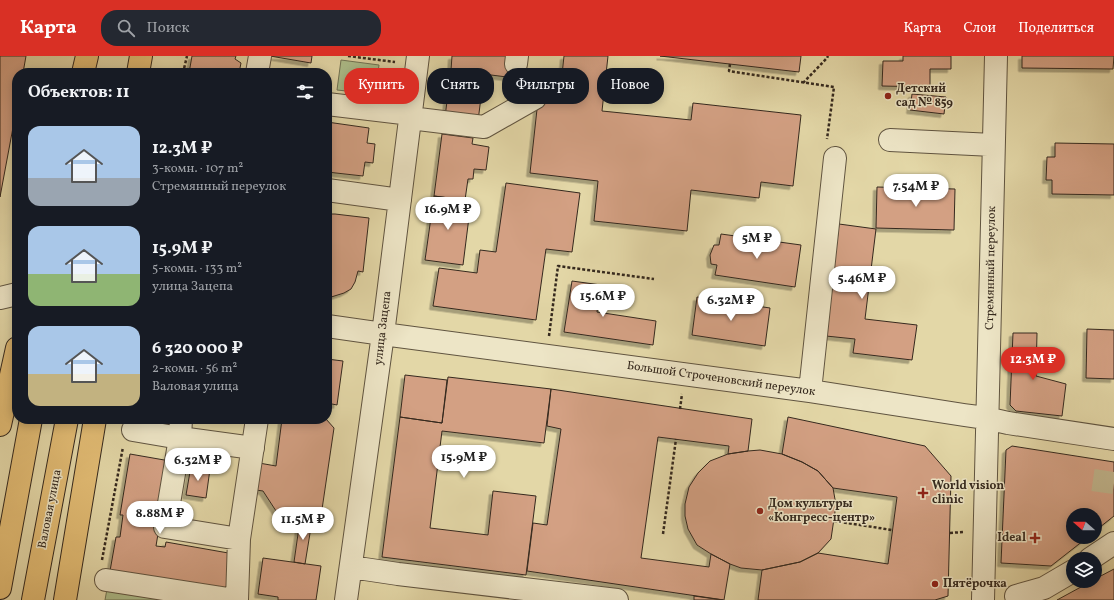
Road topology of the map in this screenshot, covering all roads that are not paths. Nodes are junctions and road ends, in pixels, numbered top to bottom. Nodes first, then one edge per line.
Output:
1 (86, 56) edge
2 (141, 56) edge
3 (260, 56) edge
4 (418, 56) edge
5 (996, 56) edge
6 (85, 68) edge
7 (139, 68) edge
8 (258, 68) edge
9 (525, 104) edge
10 (332, 105) edge
11 (410, 116) junction
12 (890, 140) dead end
13 (993, 145) junction
14 (831, 152) road end
15 (332, 191) edge
16 (400, 200) junction
17 (12, 295) edge
18 (0, 298) edge
19 (332, 327) edge
20 (383, 334) junction
21 (12, 368) edge
22 (810, 391) junction
23 (986, 418) junction
24 (30, 424) edge
25 (66, 424) edge
26 (94, 424) edge
27 (256, 424) edge
28 (0, 425) edge
29 (181, 428) edge
30 (128, 435) road end
31 (1114, 438) edge
32 (253, 448) junction
33 (239, 539) junction
34 (1114, 542) edge
35 (1100, 552) edge
36 (351, 567) junction
37 (104, 571) road end
38 (1066, 575) edge
39 (0, 588) edge
40 (1016, 596) dead end
41 (33, 600) edge
42 (65, 600) edge
43 (236, 600) edge
44 (346, 600) edge
45 (618, 600) edge
46 (983, 600) edge

1 - 6 main road
2 - 7 main road
3 - 8 street
4 - 11 street, улица Зацепа
5 - 13 street, Стремянный переулок
9 - 11 street
10 - 11 street
11 - 16 street, улица Зацепа
12 - 13 street
13 - 23 street, Стремянный переулок
14 - 22 street
15 - 16 street
16 - 20 street, улица Зацепа
17 - 18 street
19 - 20 street, Большой Строченовский переулок
20 - 22 street, Большой Строченовский переулок
20 - 36 street, улица Зацепа
21 - 28 main road
22 - 23 street, Большой Строченовский переулок
23 - 31 street, Большой Строченовский переулок
23 - 46 street, Стремянный переулок
24 - 39 main road
25 - 41 main road, Валовая улица
26 - 42 main road
27 - 32 street
29 - 30 street
29 - 32 street
29 - 33 street
32 - 33 street
33 - 43 street
34 - 35 street
36 - 44 street, улица Зацепа
36 - 45 street
37 - 43 street
38 - 40 street

